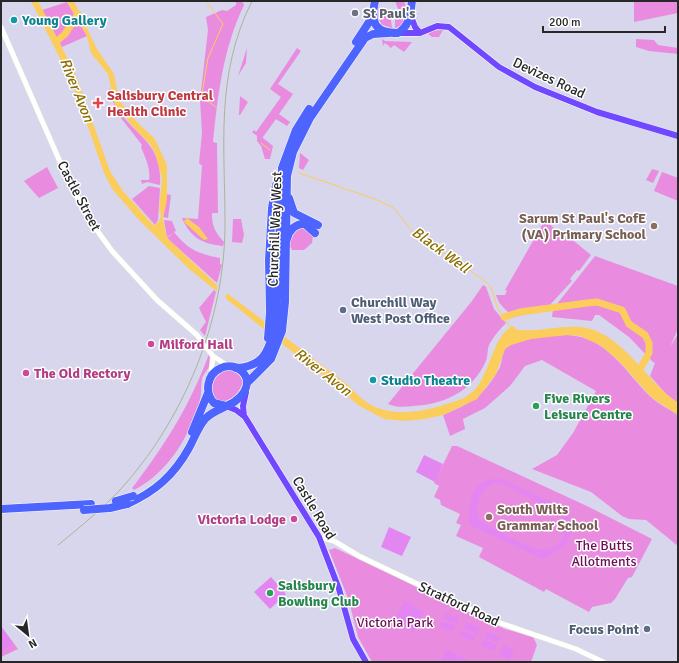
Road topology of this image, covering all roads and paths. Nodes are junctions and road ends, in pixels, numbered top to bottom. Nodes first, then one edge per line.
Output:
1 (374, 3) edge
2 (411, 3) edge
3 (373, 16) junction
4 (411, 16) junction
5 (1, 27) edge
6 (389, 33) junction
7 (398, 33) junction
8 (420, 33) junction
9 (678, 136) edge
10 (291, 161) junction
11 (281, 173) junction
12 (283, 247) junction
13 (276, 326) junction
14 (272, 340) junction
15 (213, 356) junction
16 (233, 367) junction
17 (210, 376) junction
18 (247, 386) junction
19 (208, 393) junction
20 (226, 406) junction
21 (245, 417) junction
22 (1, 509) edge
23 (1, 514) edge
24 (319, 537) junction
25 (366, 662) edge
26 (603, 662) edge

1 - 3 highway
2 - 4 highway
3 - 6 highway
3 - 11 highway, Churchill Way West
4 - 7 highway
4 - 8 main road
5 - 15 street, Castle Street
6 - 7 highway, Churchill Way West
6 - 10 highway, Churchill Way West
7 - 8 main road, Devizes Road
8 - 9 main road, Devizes Road
10 - 12 highway, Churchill Way West
10 - 12 highway
11 - 12 highway, Churchill Way West
11 - 13 highway
12 - 13 highway, Churchill Way West
13 - 14 highway, Churchill Way West
13 - 14 highway
14 - 16 highway, Churchill Way West
14 - 18 highway, Churchill Way West
15 - 16 street, Castle Street
15 - 17 street
16 - 17 highway
16 - 18 highway
17 - 19 highway
18 - 20 highway
18 - 21 main road
19 - 20 highway
19 - 22 highway, bridge
20 - 21 main road
20 - 23 highway, bridge
21 - 24 main road, Castle Road
24 - 25 main road, Castle Road
24 - 26 street, Stratford Road

